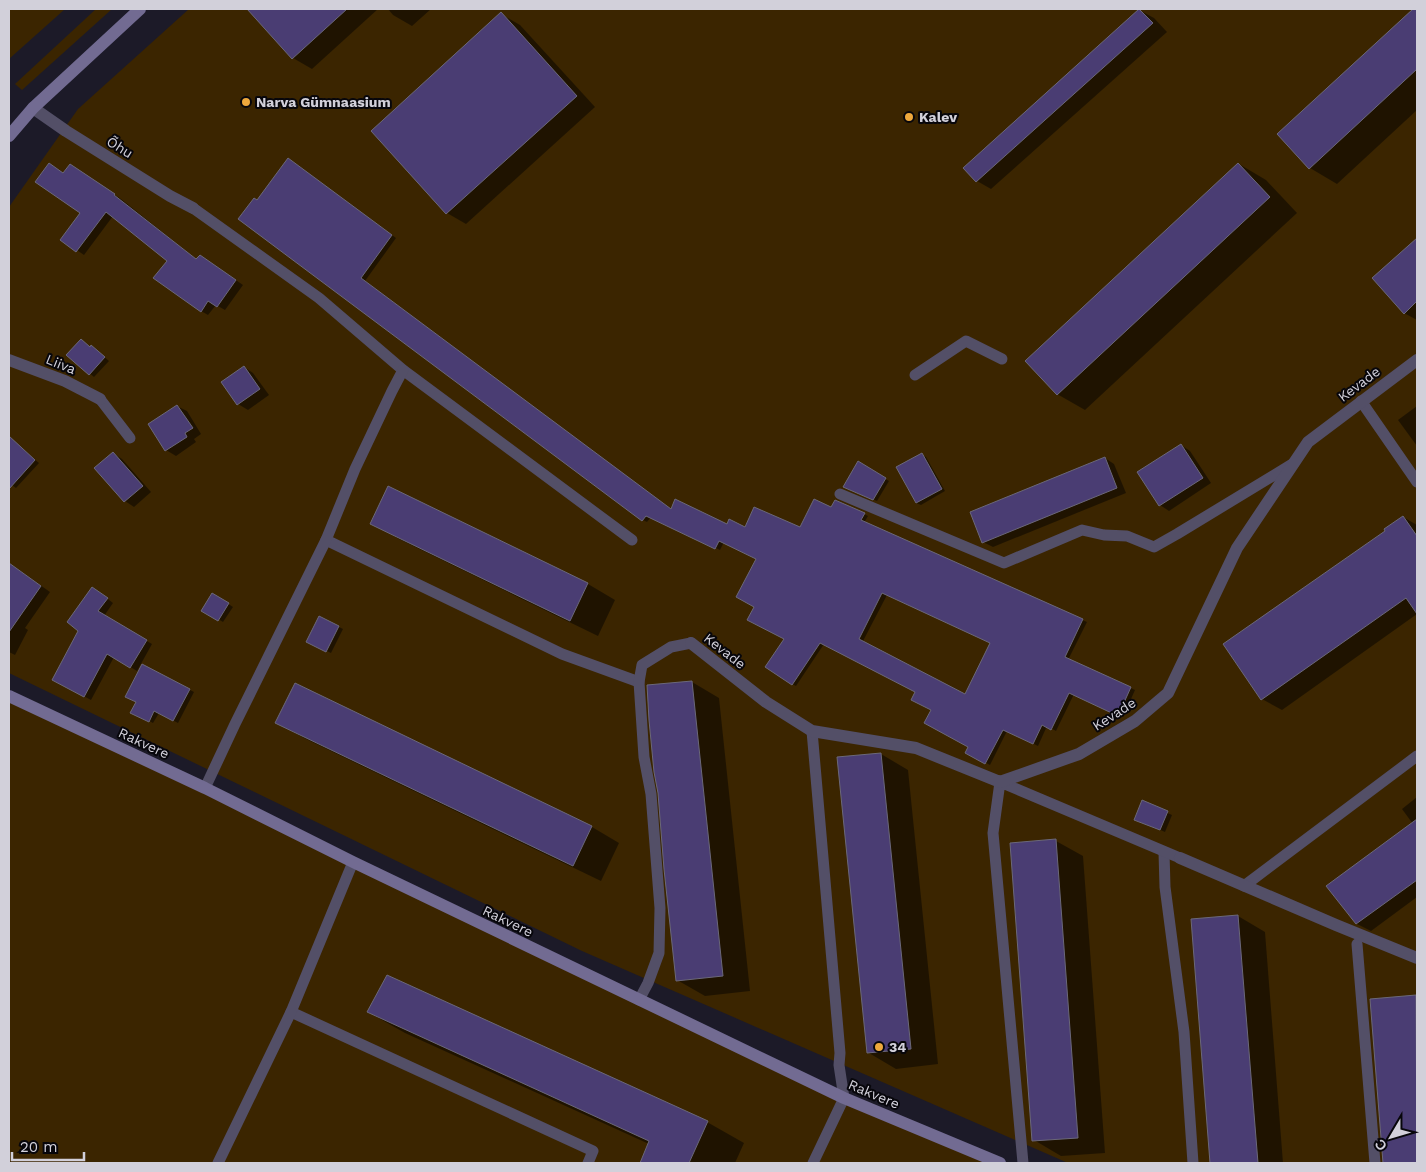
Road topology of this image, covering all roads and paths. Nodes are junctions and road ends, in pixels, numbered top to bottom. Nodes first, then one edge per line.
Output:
1 (140, 9) edge
2 (33, 108) junction
3 (9, 136) edge
4 (193, 208) joint
5 (1002, 359) dead end
6 (9, 360) edge
7 (1417, 360) edge
8 (403, 370) junction
9 (915, 375) dead end
10 (100, 399) joint
11 (1361, 401) junction
12 (130, 438) dead end
13 (1294, 463) junction
14 (1417, 482) edge
15 (840, 494) dead end
16 (326, 540) junction
17 (632, 540) dead end
18 (691, 643) joint
19 (639, 682) junction
20 (9, 696) edge
21 (812, 732) junction
22 (1417, 756) edge
23 (1000, 782) junction
24 (205, 788) junction
25 (1164, 852) junction
26 (1180, 858) joint
27 (353, 862) junction
28 (1244, 886) junction
29 (1357, 944) dead end
30 (1417, 958) edge
31 (639, 1000) junction
32 (291, 1012) junction
33 (844, 1098) junction
34 (218, 1163) edge
35 (588, 1163) edge
36 (813, 1163) edge
37 (1000, 1163) edge
38 (1023, 1163) edge
39 (1192, 1163) edge
40 (1376, 1163) edge

1 - 2 street
2 - 3 street
2 - 4 street, Õhu
4 - 8 lane
5 - 9 lane
6 - 10 street, Liiva
7 - 11 street, Kevade
8 - 16 lane
8 - 17 lane
10 - 12 lane
11 - 13 street, Kevade
11 - 14 lane
13 - 15 lane
13 - 23 street, Kevade
16 - 19 lane
16 - 24 lane
18 - 19 lane
18 - 21 street, Kevade
19 - 31 lane
20 - 24 street, Rakvere
21 - 23 street, Kevade
21 - 33 lane
22 - 28 lane
23 - 25 lane
23 - 38 lane
24 - 27 street, Rakvere
25 - 26 lane
25 - 39 lane
26 - 28 street
27 - 31 street, Rakvere
27 - 32 lane
28 - 30 street
29 - 40 lane
31 - 33 street, Rakvere
32 - 34 lane
32 - 35 lane
33 - 36 lane
33 - 37 street, Rakvere

